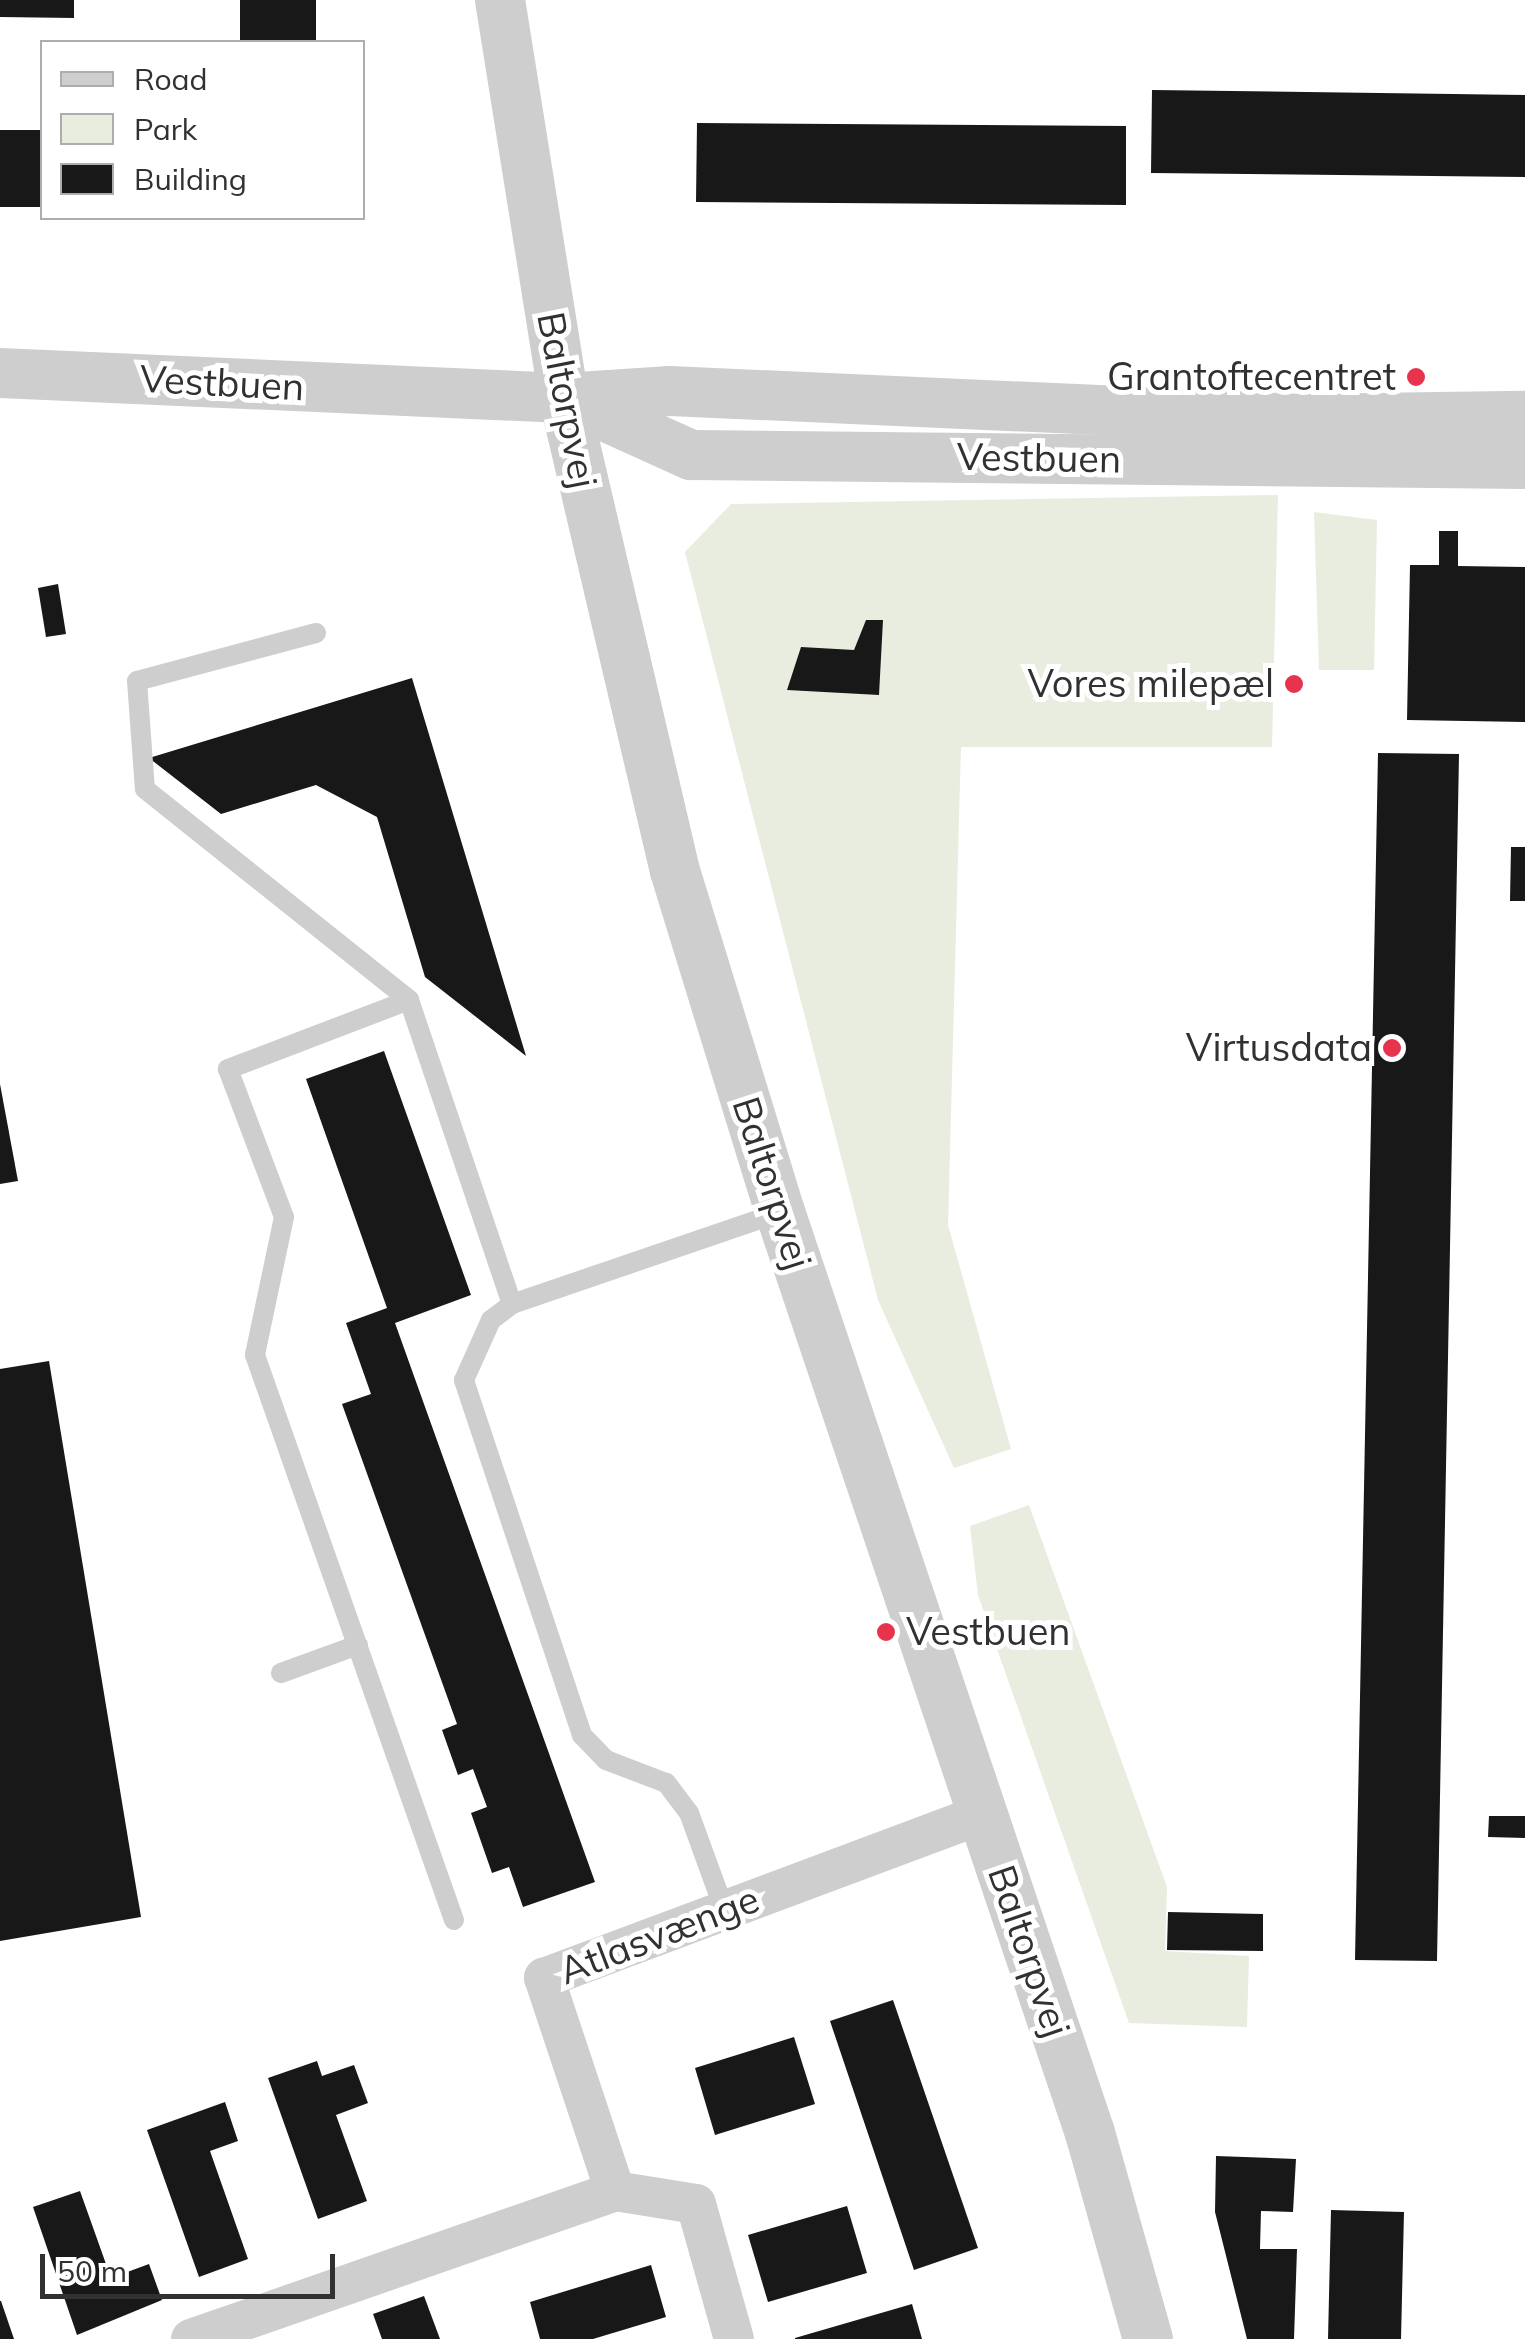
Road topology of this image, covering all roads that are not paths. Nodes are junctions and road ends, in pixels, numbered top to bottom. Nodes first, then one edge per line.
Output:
1 (500, 0) edge
2 (0, 373) edge
3 (564, 398) junction
4 (1525, 416) edge
5 (1525, 464) edge
6 (316, 633) dead end
7 (409, 1000) junction
8 (780, 1212) junction
9 (512, 1304) junction
10 (358, 1645) junction
11 (281, 1673) dead end
12 (983, 1814) junction
13 (724, 1909) junction
14 (454, 1920) dead end
15 (614, 2192) junction
16 (191, 2339) edge
17 (734, 2339) edge
18 (1148, 2339) edge

1 - 3 street, Baltorpvej
2 - 3 street, Vestbuen
3 - 4 street, Vestbuen
3 - 5 street, Vestbuen
3 - 8 street, Baltorpvej
6 - 7 lane
7 - 9 lane
7 - 10 lane
8 - 9 lane
8 - 12 street, Baltorpvej
9 - 13 lane
10 - 11 lane
10 - 14 lane
12 - 13 street, Atlasvænge
12 - 18 street, Baltorpvej
13 - 15 street, Atlasvænge
15 - 16 street
15 - 17 street

